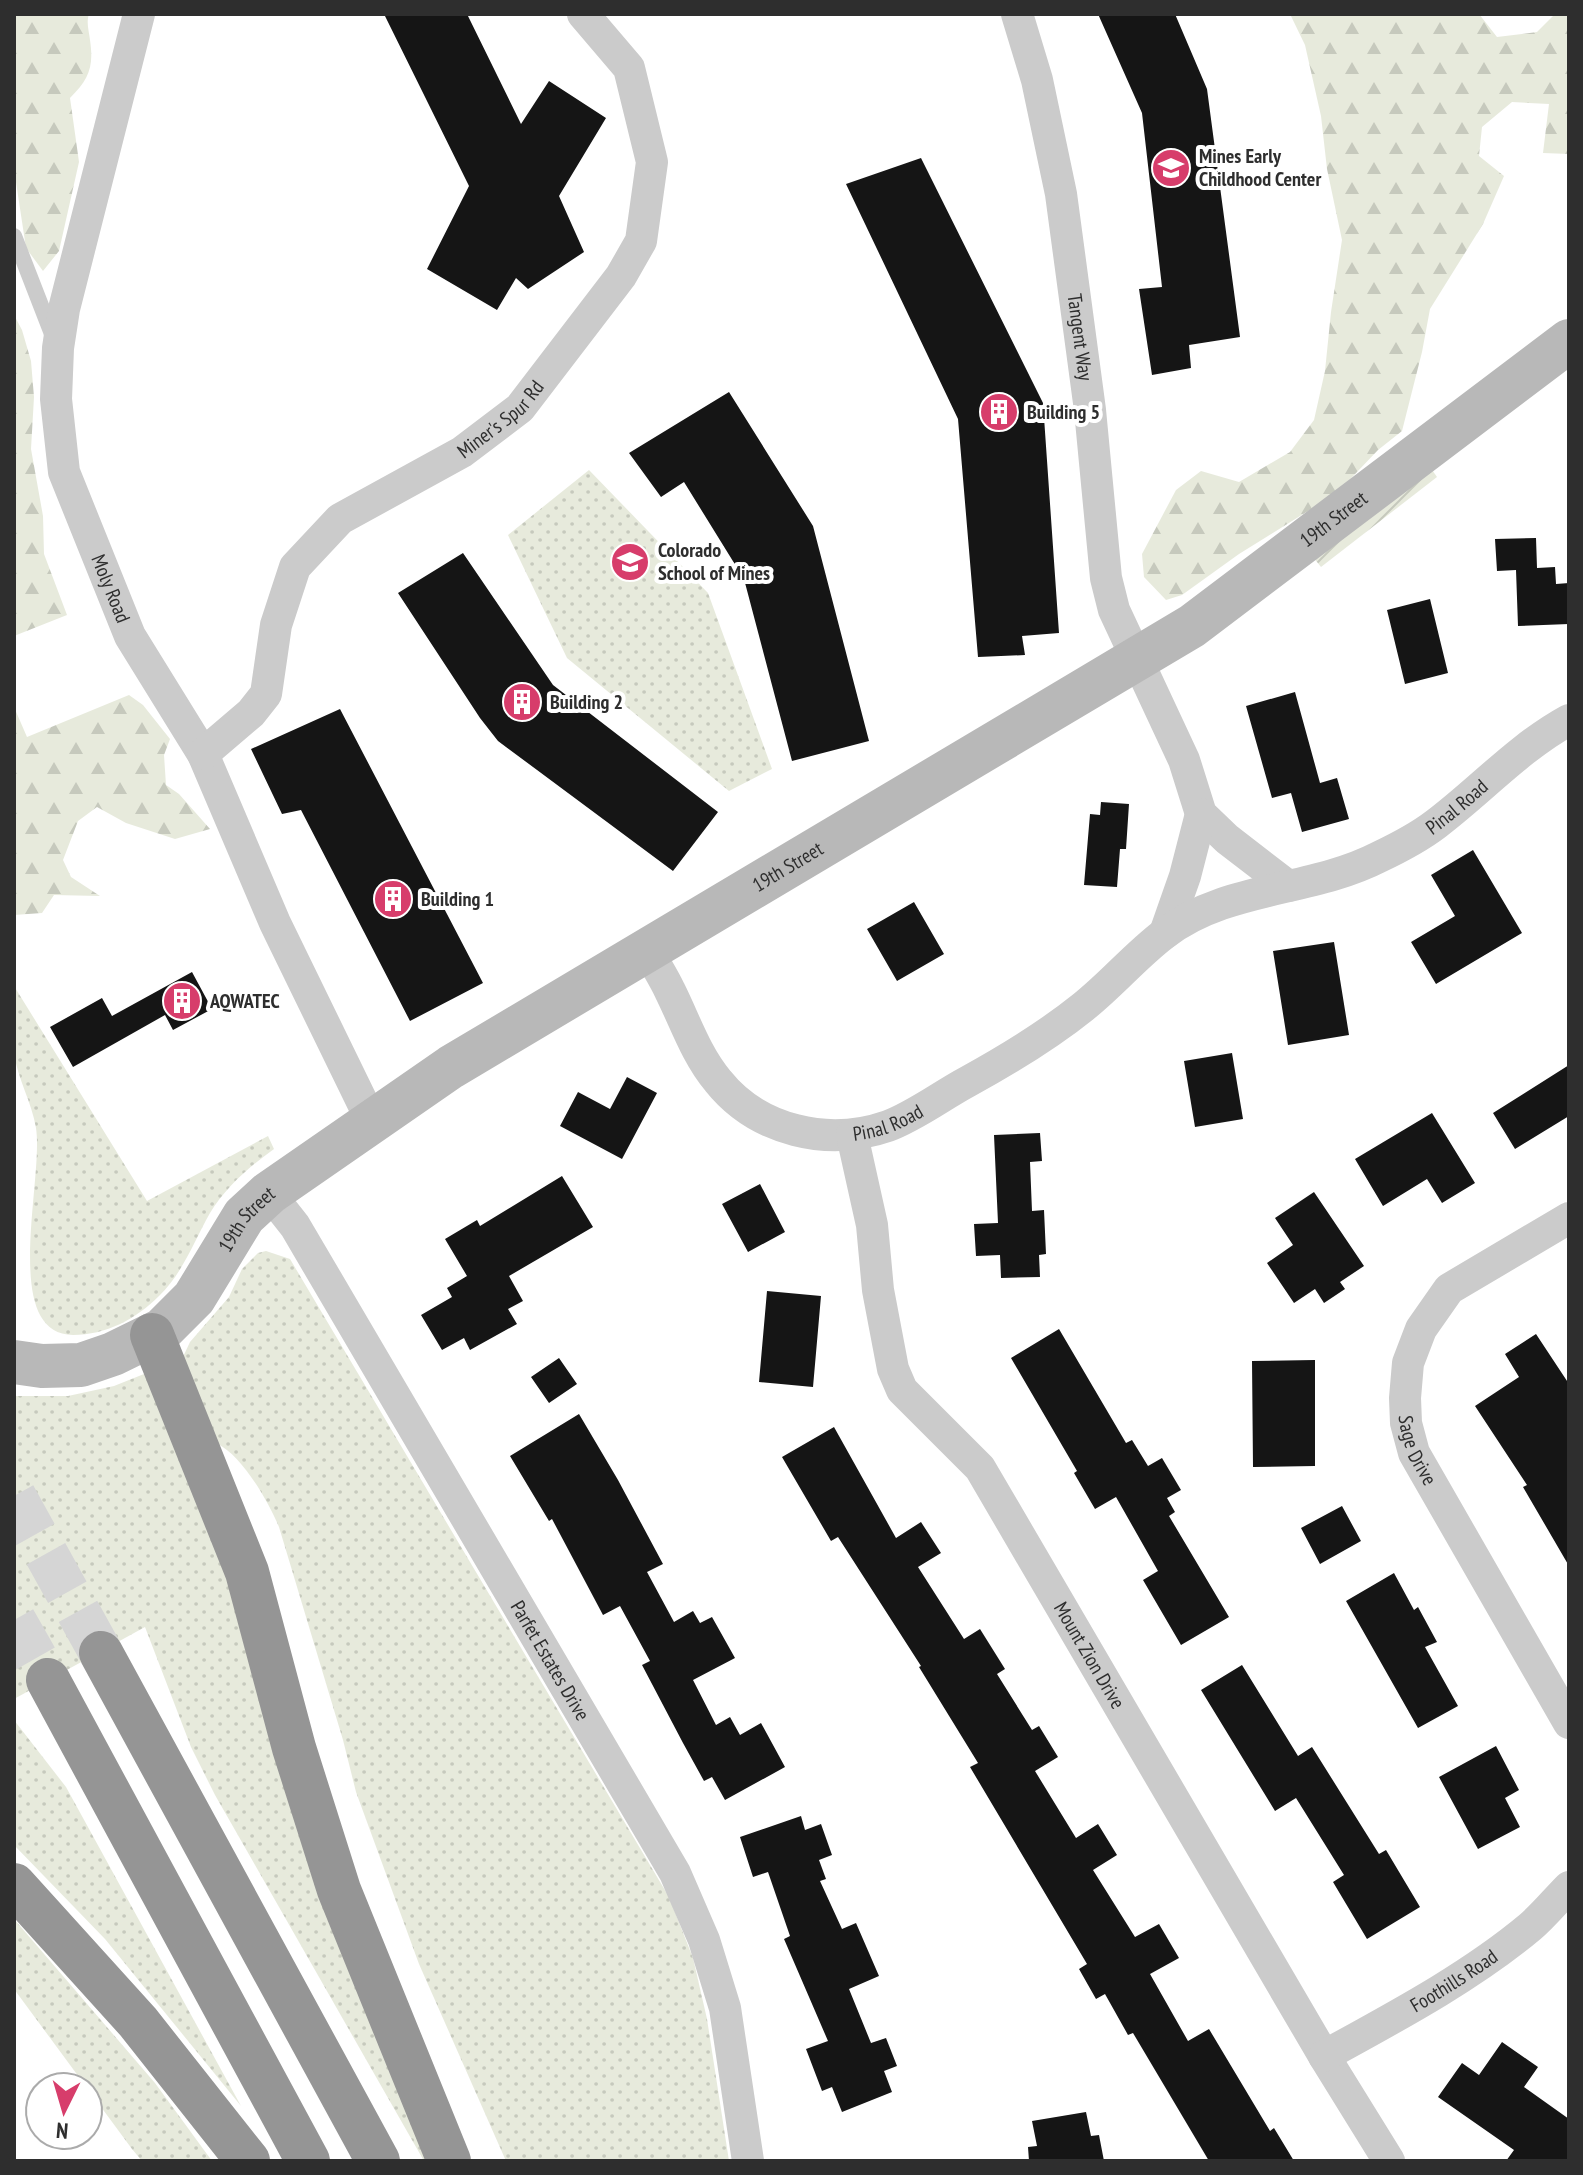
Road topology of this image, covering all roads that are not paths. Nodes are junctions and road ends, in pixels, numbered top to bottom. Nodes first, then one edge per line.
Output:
1 (139, 14) edge
2 (583, 14) edge
3 (1017, 14) edge
4 (14, 236) edge
5 (1569, 341) edge
6 (58, 348) junction
7 (1136, 661) junction
8 (1569, 720) edge
9 (203, 754) junction
10 (1201, 814) junction
11 (1288, 886) junction
12 (1165, 933) junction
13 (647, 949) junction
14 (372, 1122) junction
15 (852, 1135) junction
16 (269, 1193) junction
17 (1569, 1218) edge
18 (152, 1335) junction
19 (14, 1362) edge
20 (101, 1653) tunnel mouth
21 (48, 1680) tunnel mouth
22 (1569, 1723) edge
23 (14, 1885) edge
24 (1569, 1887) edge
25 (1324, 2056) junction
26 (248, 2161) edge
27 (308, 2161) edge
28 (378, 2161) edge
29 (449, 2161) edge
30 (748, 2161) edge
31 (1389, 2161) edge

1 - 6 street, Moly Road
2 - 9 street, Miner's Spur Rd
3 - 7 street, Tangent Way
4 - 6 lane
5 - 7 street, 19th Street
6 - 9 street, Moly Road
7 - 10 street
7 - 13 street, 19th Street
8 - 11 street, Pinal Road
9 - 14 street, Moly Road
10 - 11 street
10 - 12 street, Pinal Road
11 - 12 street, Pinal Road
12 - 15 street, Pinal Road
13 - 14 street, 19th Street
13 - 15 street, Pinal Road
14 - 16 street, 19th Street
15 - 25 street, Mount Zion Drive
16 - 18 street, 19th Street
16 - 30 street, Parfet Estates Drive
17 - 22 street, Sage Drive
18 - 19 street, 19th Street
18 - 29 highway
20 - 28 highway
21 - 27 highway
23 - 26 highway
24 - 25 street, Foothills Road
25 - 31 street, Mount Zion Drive

